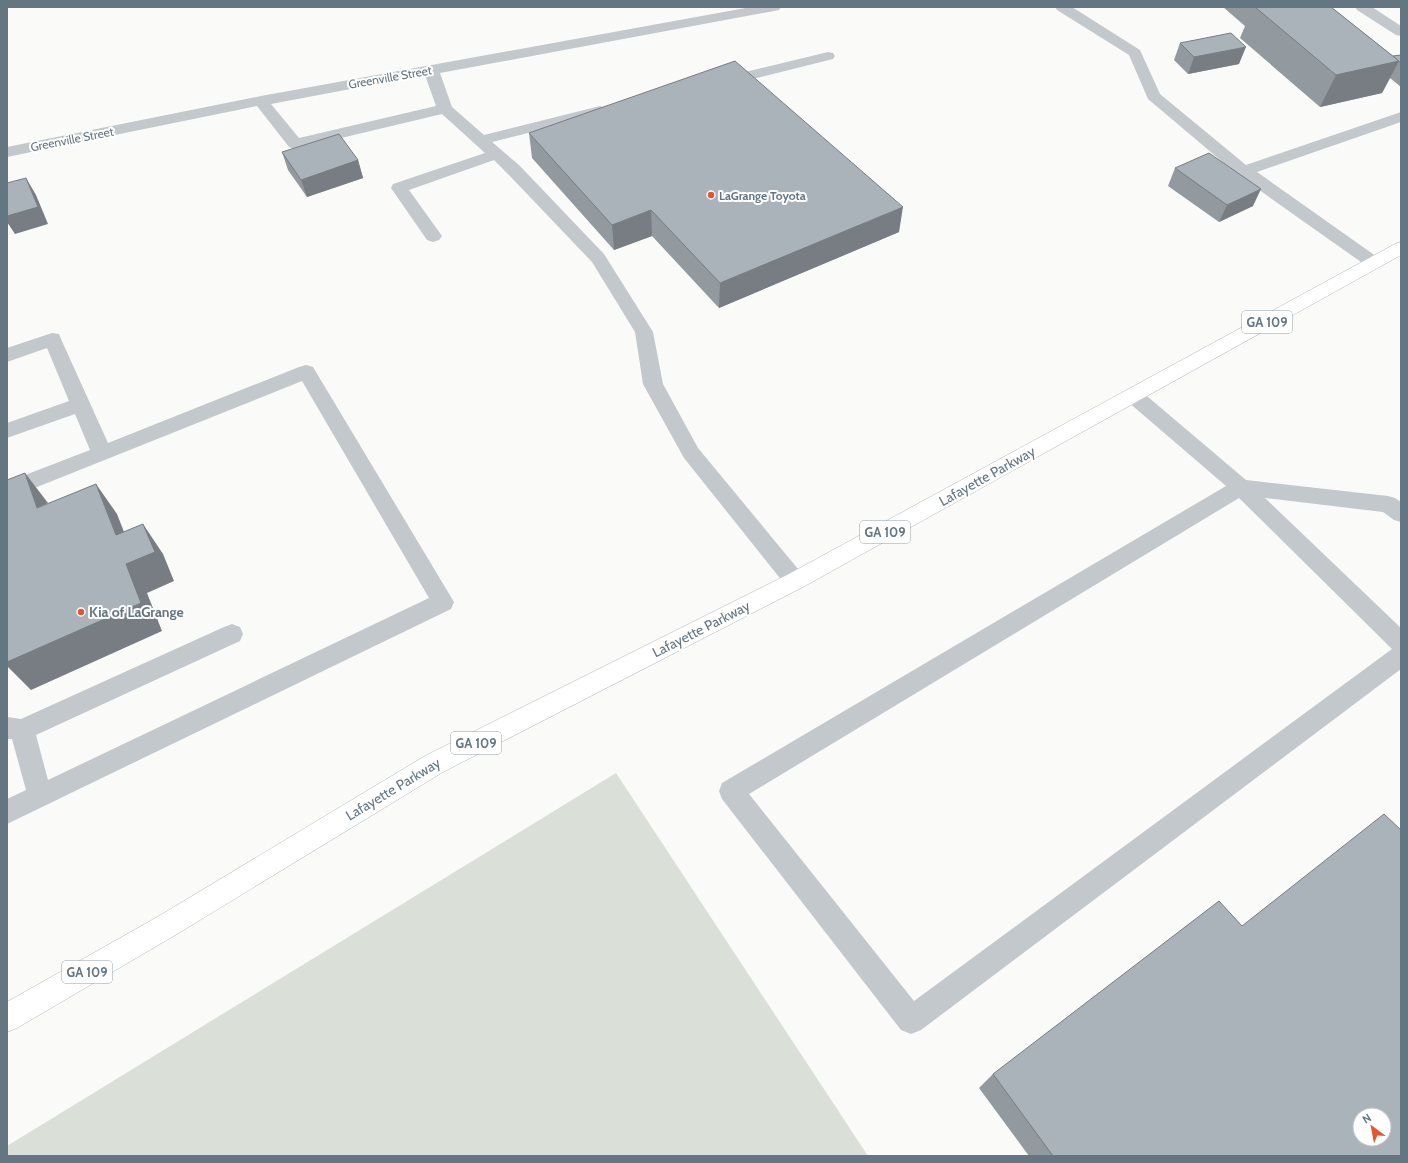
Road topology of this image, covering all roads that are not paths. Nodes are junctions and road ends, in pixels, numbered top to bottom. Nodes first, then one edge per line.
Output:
1 (774, 7) edge
2 (1062, 7) edge
3 (1362, 7) edge
4 (1401, 32) edge
5 (828, 56) dead end
6 (432, 70) junction
7 (704, 86) edge
8 (261, 101) junction
9 (446, 108) junction
10 (612, 108) edge
11 (1401, 117) edge
12 (481, 140) junction
13 (7, 152) edge
14 (496, 154) junction
15 (1244, 171) junction
16 (433, 236) dead end
17 (1401, 248) edge
18 (1374, 263) junction
19 (7, 355) edge
20 (1134, 396) junction
21 (81, 404) junction
22 (7, 432) edge
23 (102, 454) junction
24 (1241, 487) junction
25 (7, 491) edge
26 (1401, 514) edge
27 (795, 581) junction
28 (232, 634) dead end
29 (1401, 643) edge
30 (1401, 656) edge
31 (14, 729) edge
32 (40, 796) junction
33 (7, 812) edge
34 (7, 1018) edge

1 - 6 street, Greenville Street
2 - 15 street
3 - 4 street
5 - 7 street
6 - 8 street, Greenville Street
6 - 9 street
8 - 9 street
8 - 13 street, Greenville Street
9 - 12 street
10 - 12 street
11 - 15 street
12 - 14 street
14 - 16 street
14 - 27 street
15 - 18 street
17 - 18 highway, Lafayette Parkway / GA 109
18 - 20 highway, Lafayette Parkway / GA 109
19 - 21 street
20 - 24 street
20 - 27 highway, Lafayette Parkway / GA 109
21 - 22 street
21 - 23 street
23 - 25 street
23 - 32 street
24 - 26 street
24 - 29 street
24 - 30 street
27 - 34 highway, Lafayette Parkway / GA 109
28 - 31 street
31 - 32 street
32 - 33 street

